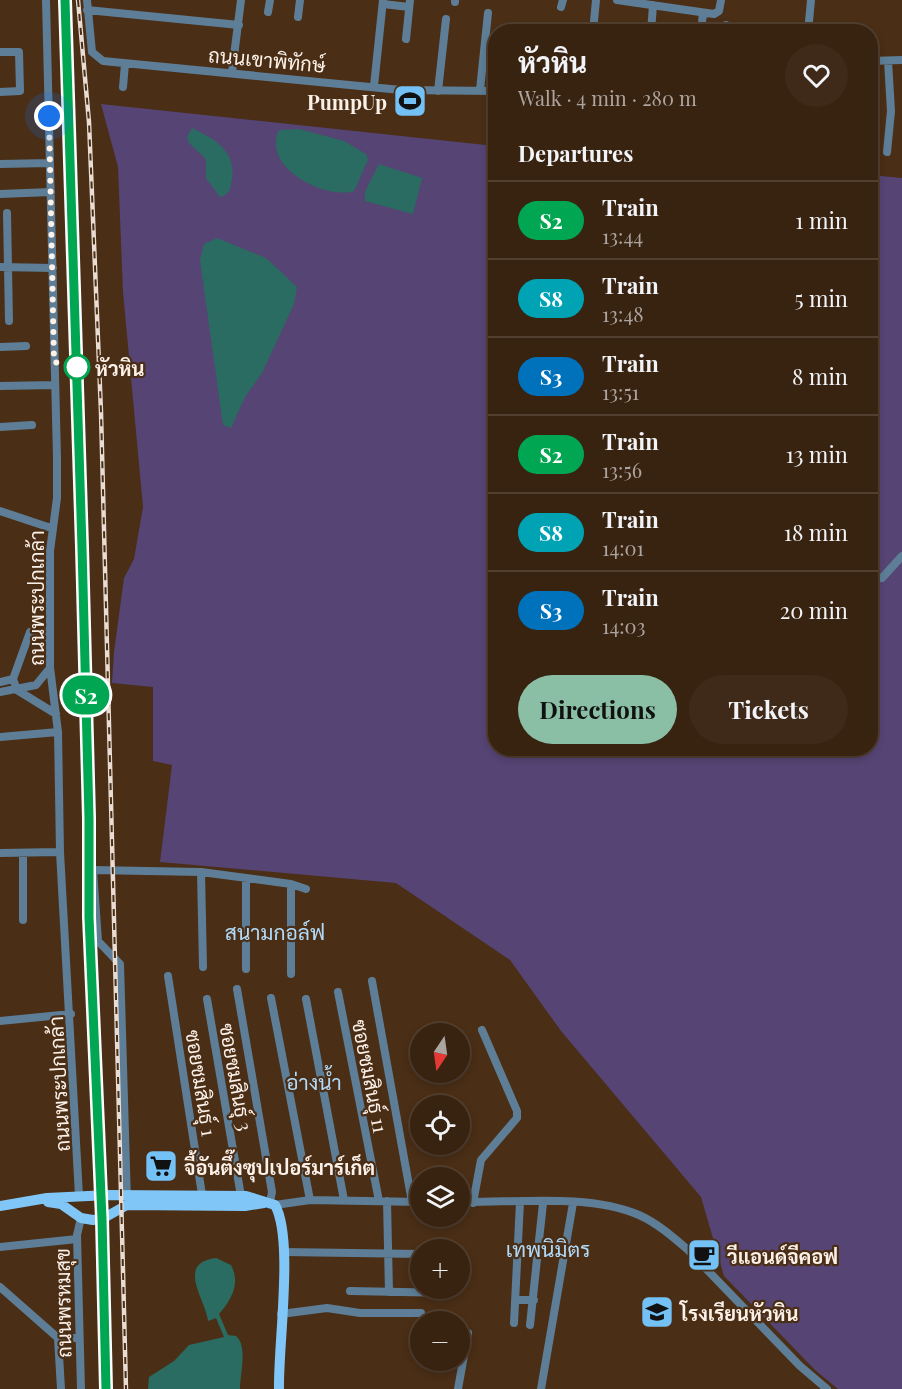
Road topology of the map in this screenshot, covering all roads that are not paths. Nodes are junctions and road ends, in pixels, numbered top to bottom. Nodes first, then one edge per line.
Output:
1 (46, 0) edge
2 (87, 0) edge
3 (241, 0) edge
4 (270, 0) edge
5 (300, 0) edge
6 (596, 0) edge
7 (620, 0) edge
8 (721, 0) edge
9 (811, 0) edge
10 (383, 2) edge
11 (666, 3) edge
12 (410, 4) edge
13 (653, 5) junction
14 (87, 10) junction
15 (268, 12) dead end
16 (488, 13) dead end
17 (703, 13) junction
18 (298, 17) dead end
19 (446, 20) dead end
20 (594, 24) edge
21 (652, 24) edge
22 (702, 24) edge
23 (809, 24) edge
24 (238, 25) junction
25 (406, 39) dead end
26 (0, 52) edge
27 (902, 60) edge
28 (878, 61) edge
29 (888, 61) junction
30 (125, 64) junction
31 (232, 72) junction
32 (374, 86) junction
33 (123, 87) dead end
34 (480, 90) junction
35 (438, 91) junction
36 (488, 91) edge
37 (0, 92) edge
38 (887, 152) dead end
39 (50, 163) junction
40 (0, 164) edge
41 (51, 192) junction
42 (0, 194) edge
43 (7, 213) dead end
44 (4, 267) edge
45 (53, 268) junction
46 (9, 321) dead end
47 (26, 346) dead end
48 (0, 347) edge
49 (55, 385) junction
50 (0, 386) edge
51 (32, 425) dead end
52 (0, 427) edge
53 (0, 512) edge
54 (51, 528) junction
55 (902, 556) edge
56 (878, 578) edge
57 (50, 612) junction
58 (34, 629) junction
59 (50, 640) junction
60 (51, 667) junction
61 (13, 679) junction
62 (0, 682) edge
63 (17, 690) junction
64 (0, 692) edge
65 (56, 714) junction
66 (58, 732) junction
67 (0, 737) edge
68 (60, 852) junction
69 (23, 853) junction
70 (0, 854) edge
71 (201, 872) junction
72 (246, 878) junction
73 (291, 884) junction
74 (306, 889) dead end
75 (23, 920) dead end
76 (203, 967) dead end
77 (246, 969) dead end
78 (291, 974) dead end
79 (168, 976) dead end
80 (372, 981) dead end
81 (237, 989) dead end
82 (338, 992) dead end
83 (271, 998) dead end
84 (207, 999) dead end
85 (306, 999) dead end
86 (71, 1014) junction
87 (0, 1021) edge
88 (482, 1030) dead end
89 (410, 1172) edge
90 (104, 1195) junction
91 (79, 1196) junction
92 (241, 1196) junction
93 (127, 1200) junction
94 (310, 1200) junction
95 (344, 1200) junction
96 (36, 1201) junction
97 (203, 1201) junction
98 (383, 1201) junction
99 (410, 1202) edge
100 (272, 1203) junction
101 (470, 1203) edge
102 (473, 1203) junction
103 (520, 1203) junction
104 (543, 1203) junction
105 (573, 1203) junction
106 (0, 1206) edge
107 (109, 1215) junction
108 (79, 1216) junction
109 (77, 1239) junction
110 (0, 1246) edge
111 (284, 1252) junction
112 (389, 1253) junction
113 (410, 1254) edge
114 (0, 1287) edge
115 (350, 1291) dead end
116 (389, 1292) junction
117 (410, 1292) edge
118 (515, 1300) junction
119 (534, 1300) junction
120 (410, 1313) edge
121 (281, 1314) junction
122 (514, 1323) dead end
123 (530, 1325) dead end
124 (281, 1337) junction
125 (58, 1338) junction
126 (79, 1338) junction
127 (461, 1371) edge
128 (61, 1389) edge
129 (81, 1389) edge
130 (279, 1389) edge
131 (286, 1389) edge
132 (458, 1389) edge
133 (542, 1389) edge
134 (827, 1389) edge

1 - 39 street, ถนนพระปกเกล้า
2 - 14 street, ถนนเขาพิทักษ์
3 - 24 street
4 - 15 street
5 - 18 street
6 - 20 street
7 - 13 street
8 - 17 street
9 - 23 street
10 - 12 street
10 - 32 street
11 - 13 street
11 - 17 street
12 - 25 street
13 - 21 street
14 - 24 street
14 - 30 street, ถนนเขาพิทักษ์
16 - 34 street
17 - 22 street
19 - 35 street
24 - 31 street
26 - 37 street
27 - 29 street
28 - 29 street
29 - 38 street
30 - 31 street, ถนนเขาพิทักษ์
30 - 33 street
31 - 32 street, ถนนเขาพิทักษ์
32 - 35 street, ถนนเขาพิทักษ์
34 - 35 street, ถนนเขาพิทักษ์
34 - 36 street, ถนนเขาพิทักษ์
39 - 40 street
39 - 41 street, ถนนพระปกเกล้า
41 - 42 street
41 - 45 street, ถนนพระปกเกล้า
43 - 44 street
44 - 45 street
44 - 46 street
45 - 49 street, ถนนพระปกเกล้า
47 - 48 street
49 - 50 street
49 - 54 street, ถนนพระปกเกล้า
51 - 52 street
53 - 54 street
54 - 57 street, ถนนพระปกเกล้า
55 - 56 street
57 - 58 street
57 - 59 street, ถนนพระปกเกล้า
58 - 59 street
58 - 61 street
59 - 60 street, ถนนพระปกเกล้า
60 - 63 street
60 - 65 street, ถนนพระปกเกล้า
61 - 62 street
61 - 63 street
63 - 64 street
63 - 65 street
65 - 66 street, ถนนพระปกเกล้า
66 - 67 street
66 - 68 street, ถนนพระปกเกล้า
68 - 69 street
68 - 86 street, ถนนพระปกเกล้า
69 - 70 street
69 - 75 street
71 - 72 street
71 - 76 street
71 - 93 street
72 - 73 street
72 - 77 street
73 - 74 street
73 - 78 street
79 - 97 street, ซอยชมสินธุ์ 1
80 - 89 street
81 - 100 street
82 - 98 street, ซอยชมสินธุ์ 11
83 - 94 street
84 - 92 street, ซอยชมสินธุ์ 3
85 - 95 street
86 - 87 street
86 - 91 street, ถนนพระปกเกล้า
88 - 102 street
90 - 91 main road
90 - 93 main road
90 - 107 main road
91 - 96 main road
91 - 108 main road
92 - 97 main road
92 - 100 main road
93 - 97 main road
93 - 107 main road
94 - 95 street
94 - 100 street
95 - 98 street
96 - 106 main road
96 - 108 main road
97 - 100 main road
98 - 99 street
98 - 112 street, ซอยชมสินธุ์ 11
100 - 111 main road
101 - 102 street
102 - 103 street
103 - 104 street
103 - 118 street
104 - 105 street
104 - 119 street
105 - 133 street
105 - 134 street
107 - 108 main road
108 - 109 street, ถนนพรหมสุข
109 - 110 street
109 - 126 street, ถนนพรหมสุข
111 - 112 street
111 - 121 main road
112 - 113 street
112 - 116 street, ซอยชมสินธุ์ 11
114 - 125 street
115 - 116 street
116 - 117 street
118 - 119 street
118 - 122 street
119 - 123 street
120 - 121 street
121 - 124 main road
124 - 130 main road
124 - 131 main road
125 - 126 street
125 - 128 street
126 - 129 street, ถนนพรหมสุข
127 - 132 street

